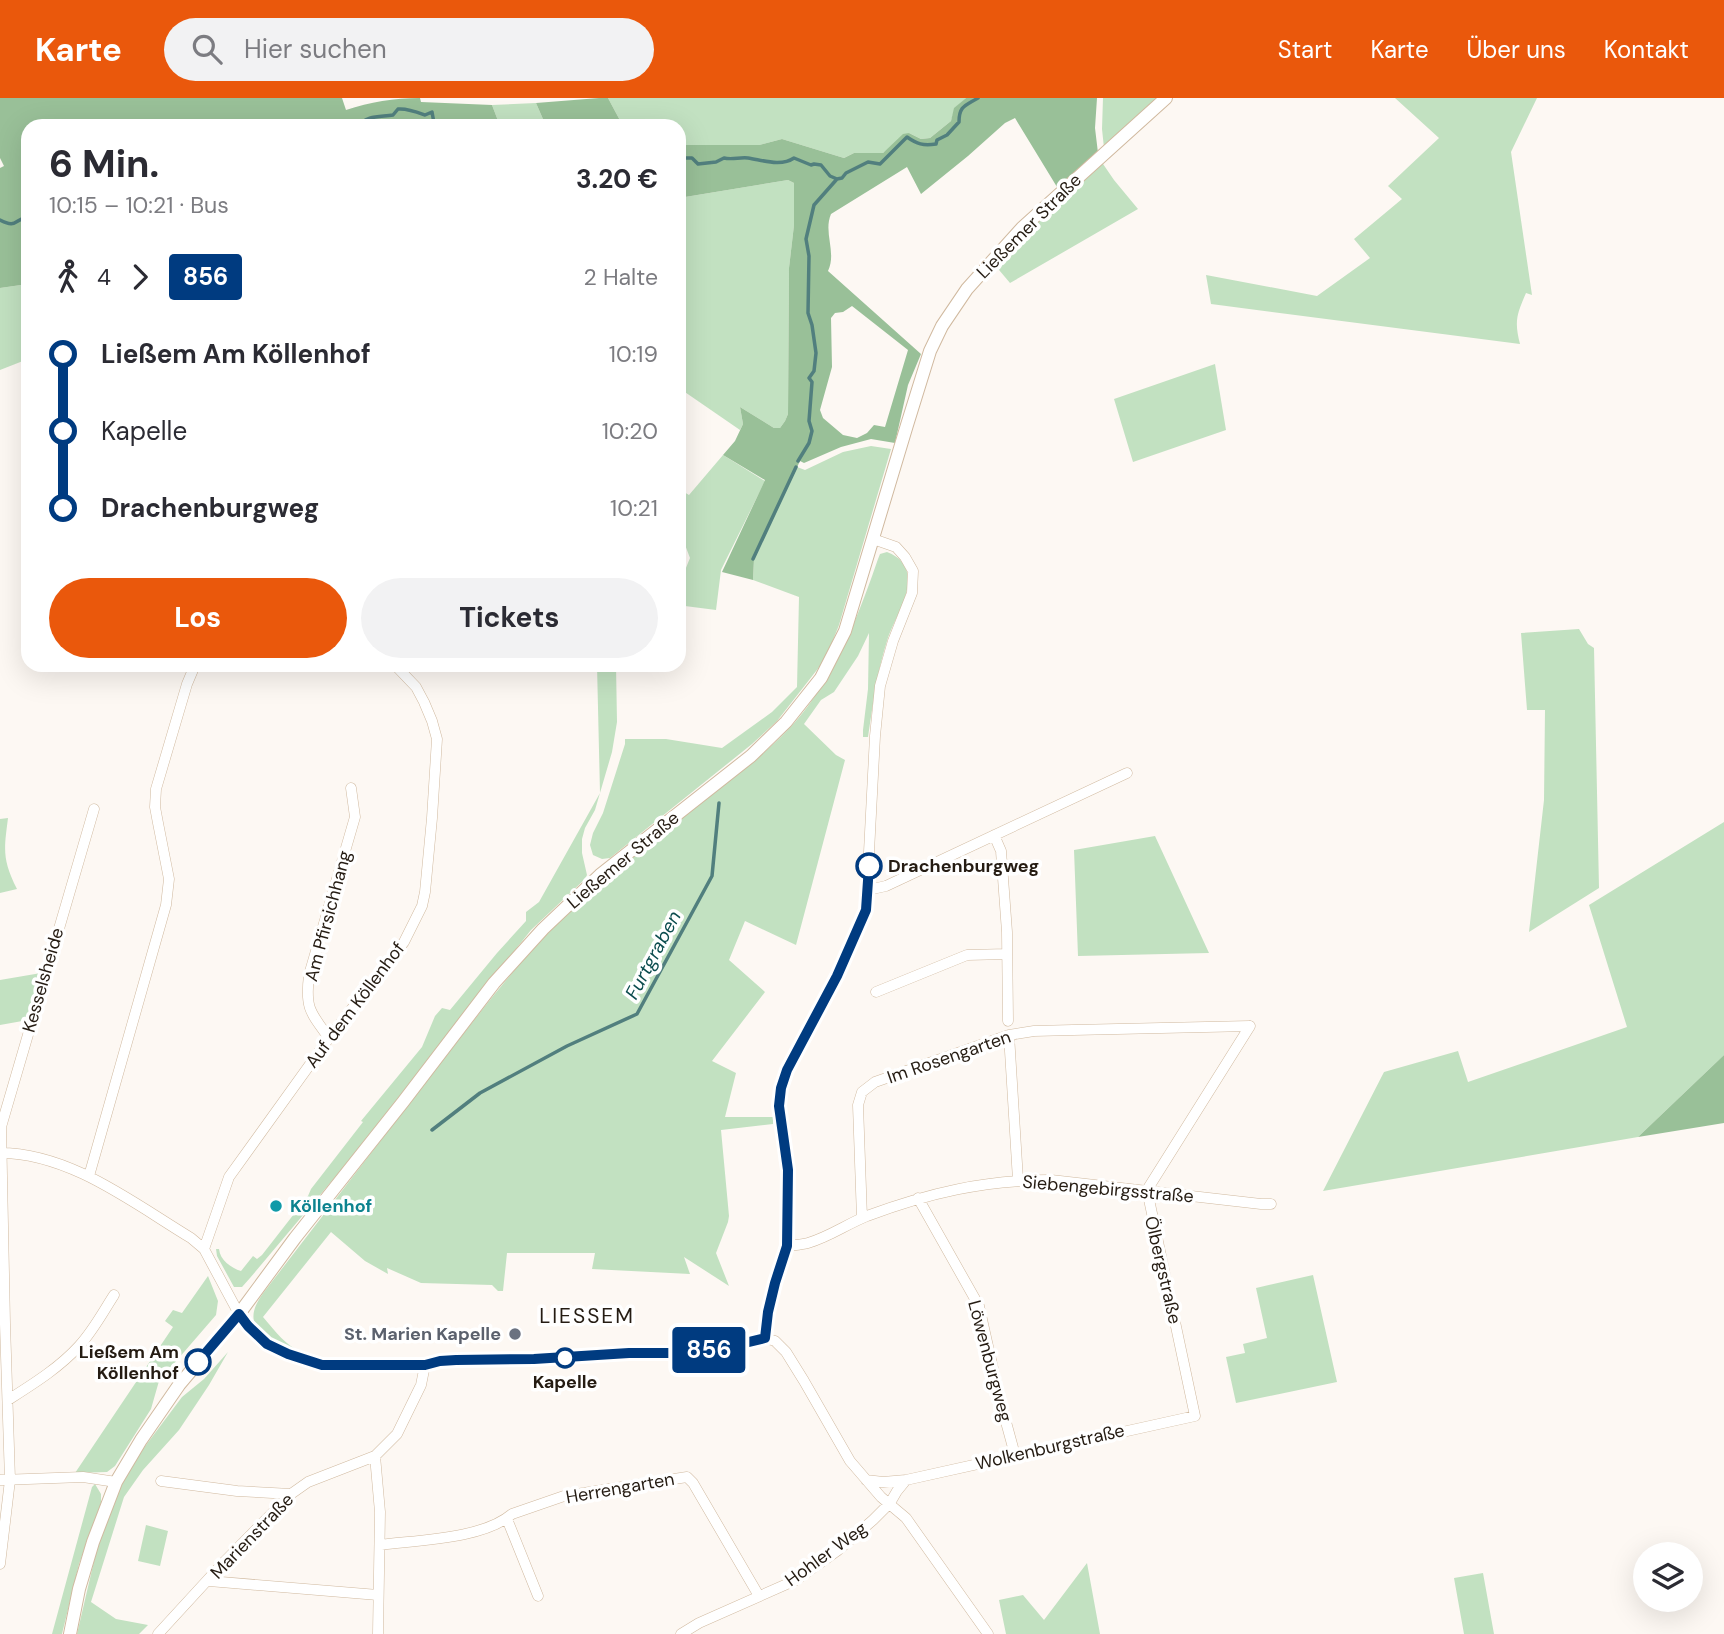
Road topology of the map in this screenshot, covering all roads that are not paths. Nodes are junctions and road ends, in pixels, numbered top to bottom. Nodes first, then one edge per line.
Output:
1 (1166, 98) edge
2 (873, 539) junction
3 (192, 672) edge
4 (402, 672) edge
5 (1127, 773) dead end
6 (351, 788) dead end
7 (94, 808) dead end
8 (994, 835) junction
9 (868, 890) junction
10 (1007, 954) junction
11 (876, 992) dead end
12 (1008, 1021) dead end
13 (1009, 1035) junction
14 (329, 1038) junction
15 (1, 1153) edge
16 (89, 1176) junction
17 (1018, 1180) junction
18 (1147, 1190) junction
19 (918, 1198) junction
20 (1271, 1204) dead end
21 (862, 1218) junction
22 (787, 1246) junction
23 (204, 1249) junction
24 (114, 1295) dead end
25 (239, 1314) junction
26 (765, 1338) junction
27 (425, 1365) junction
28 (8, 1400) junction
29 (1195, 1416) joint
30 (375, 1455) junction
31 (1015, 1455) junction
32 (5, 1480) edge
33 (866, 1480) junction
34 (906, 1480) junction
35 (161, 1481) dead end
36 (117, 1482) junction
37 (291, 1494) junction
38 (890, 1503) junction
39 (507, 1519) junction
40 (380, 1545) junction
41 (0, 1564) edge
42 (209, 1581) junction
43 (378, 1595) junction
44 (538, 1596) dead end
45 (759, 1596) junction
46 (70, 1634) edge
47 (158, 1634) edge
48 (378, 1634) edge
49 (681, 1634) edge
50 (988, 1634) edge

1 - 2 street, Ließemer Straße
2 - 9 street
2 - 25 street, Ließemer Straße
3 - 16 street
4 - 14 street, Auf dem Köllenhof
5 - 8 street
6 - 14 street, Am Pfirsichhang
7 - 15 street, Kesselsheide
8 - 9 street
8 - 10 street
9 - 22 street
10 - 11 street
10 - 12 street
13 - 17 street
13 - 18 street, Im Rosengarten
13 - 21 street, Im Rosengarten
14 - 23 street, Auf dem Köllenhof
15 - 16 street
15 - 28 street, Kesselsheide
16 - 23 street
17 - 18 street, Siebengebirgsstraße
17 - 19 street, Siebengebirgsstraße
18 - 20 street, Siebengebirgsstraße
18 - 29 street, Ölbergstraße
19 - 21 street, Siebengebirgsstraße
19 - 31 street, Löwenburgweg
21 - 22 street, Siebengebirgsstraße
22 - 26 street
23 - 25 street
24 - 28 street
25 - 27 street
25 - 36 street, Ließemer Straße
26 - 27 street
26 - 33 street
27 - 30 street, Marienstraße
28 - 32 street, Kesselsheide
29 - 31 street, Wolkenburgstraße
30 - 37 street, Marienstraße
30 - 40 street
31 - 34 street, Wolkenburgstraße
32 - 36 street
32 - 41 street, Kesselsheide
33 - 34 street, Wolkenburgstraße
33 - 38 street
34 - 38 street
35 - 37 street
36 - 46 street, Ließemer Straße
37 - 42 street, Marienstraße
38 - 45 street, Hohler Weg
38 - 50 street
39 - 40 street, Herrengarten
39 - 44 street
39 - 45 street, Herrengarten
40 - 43 street
42 - 43 street
42 - 47 street, Marienstraße
43 - 48 street
45 - 49 street, Hohler Weg

